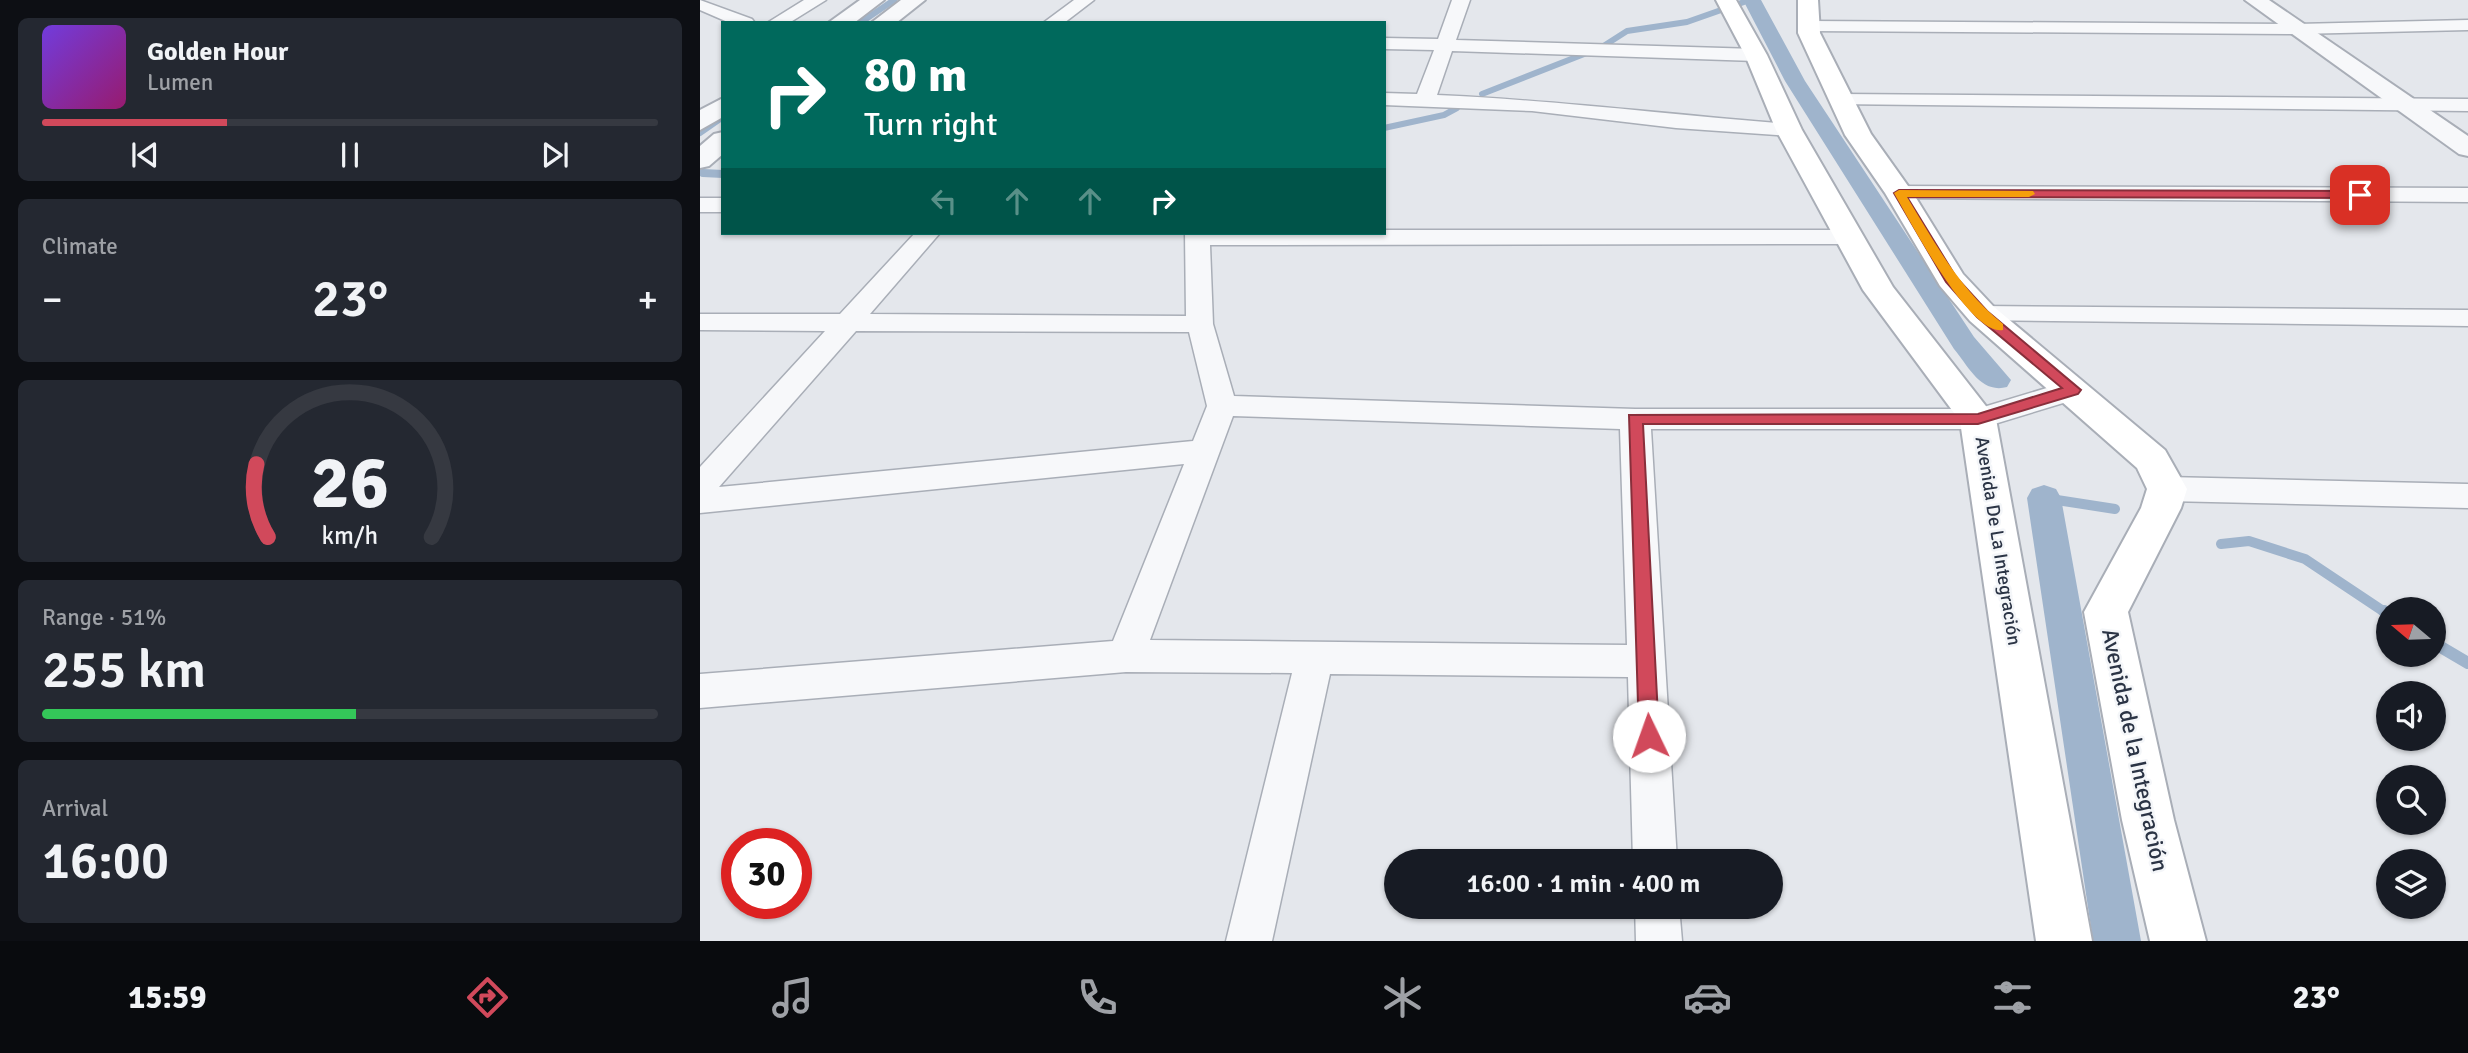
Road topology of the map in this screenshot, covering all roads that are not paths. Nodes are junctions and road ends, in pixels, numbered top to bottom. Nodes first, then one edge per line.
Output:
1 (817, 0) edge
2 (874, 0) edge
3 (915, 0) edge
4 (1085, 0) edge
5 (1461, 0) edge
6 (1726, 0) edge
7 (2255, 0) edge
8 (700, 4) edge
9 (1809, 13) edge
10 (741, 21) edge
11 (780, 21) edge
12 (842, 21) edge
13 (885, 21) edge
14 (1055, 21) edge
15 (2468, 25) edge
16 (2297, 29) junction
17 (1386, 43) edge
18 (1445, 43) junction
19 (1756, 55) junction
20 (1386, 99) edge
21 (1425, 100) junction
22 (1840, 100) junction
23 (2468, 105) edge
24 (721, 106) edge
25 (2410, 107) junction
26 (700, 122) edge
27 (1789, 130) junction
28 (721, 142) edge
29 (2468, 148) edge
30 (700, 160) edge
31 (1899, 193) junction
32 (2468, 195) edge
33 (700, 205) edge
34 (721, 205) edge
35 (926, 235) edge
36 (1197, 236) edge
37 (1849, 237) junction
38 (1982, 314) junction
39 (2468, 318) edge
40 (700, 322) edge
41 (849, 322) junction
42 (1200, 324) junction
43 (2073, 390) junction
44 (1222, 406) junction
45 (1635, 419) junction
46 (1978, 419) junction
47 (1204, 452) junction
48 (700, 488) edge
49 (2167, 489) junction
50 (2468, 496) edge
51 (700, 501) edge
52 (1126, 656) junction
53 (1315, 656) junction
54 (1646, 661) junction
55 (700, 691) edge
56 (1654, 849) edge
57 (1658, 919) edge
58 (1249, 941) edge
59 (1659, 941) edge
60 (2064, 941) edge
61 (2178, 941) edge

1 - 11 street
2 - 12 street
3 - 13 street
4 - 14 street
5 - 18 street
6 - 19 main road, Avenida De La Integración
7 - 16 street
8 - 10 street
9 - 16 street
9 - 22 main road
15 - 16 street
16 - 25 street
17 - 18 street
18 - 19 street
18 - 21 street
19 - 27 main road, Avenida De La Integración
20 - 21 street
21 - 27 street
22 - 25 street
22 - 31 main road
23 - 25 street
24 - 26 street
25 - 29 street
27 - 37 main road, Avenida De La Integración
28 - 30 street
31 - 32 street
31 - 38 main road
33 - 34 street
35 - 41 street
36 - 37 street
36 - 42 street
37 - 46 main road, Avenida De La Integración
38 - 39 street
38 - 43 main road
40 - 41 street
41 - 42 street
41 - 48 street
42 - 44 street
43 - 46 street
43 - 49 main road
44 - 45 street
44 - 47 street
45 - 46 street
45 - 54 street
46 - 60 main road, Avenida De La Integración
47 - 51 street
47 - 52 street
49 - 50 street
49 - 61 main road, Avenida de la Integración
52 - 53 street
52 - 55 street
53 - 54 street
53 - 58 street
54 - 56 street
57 - 59 street

